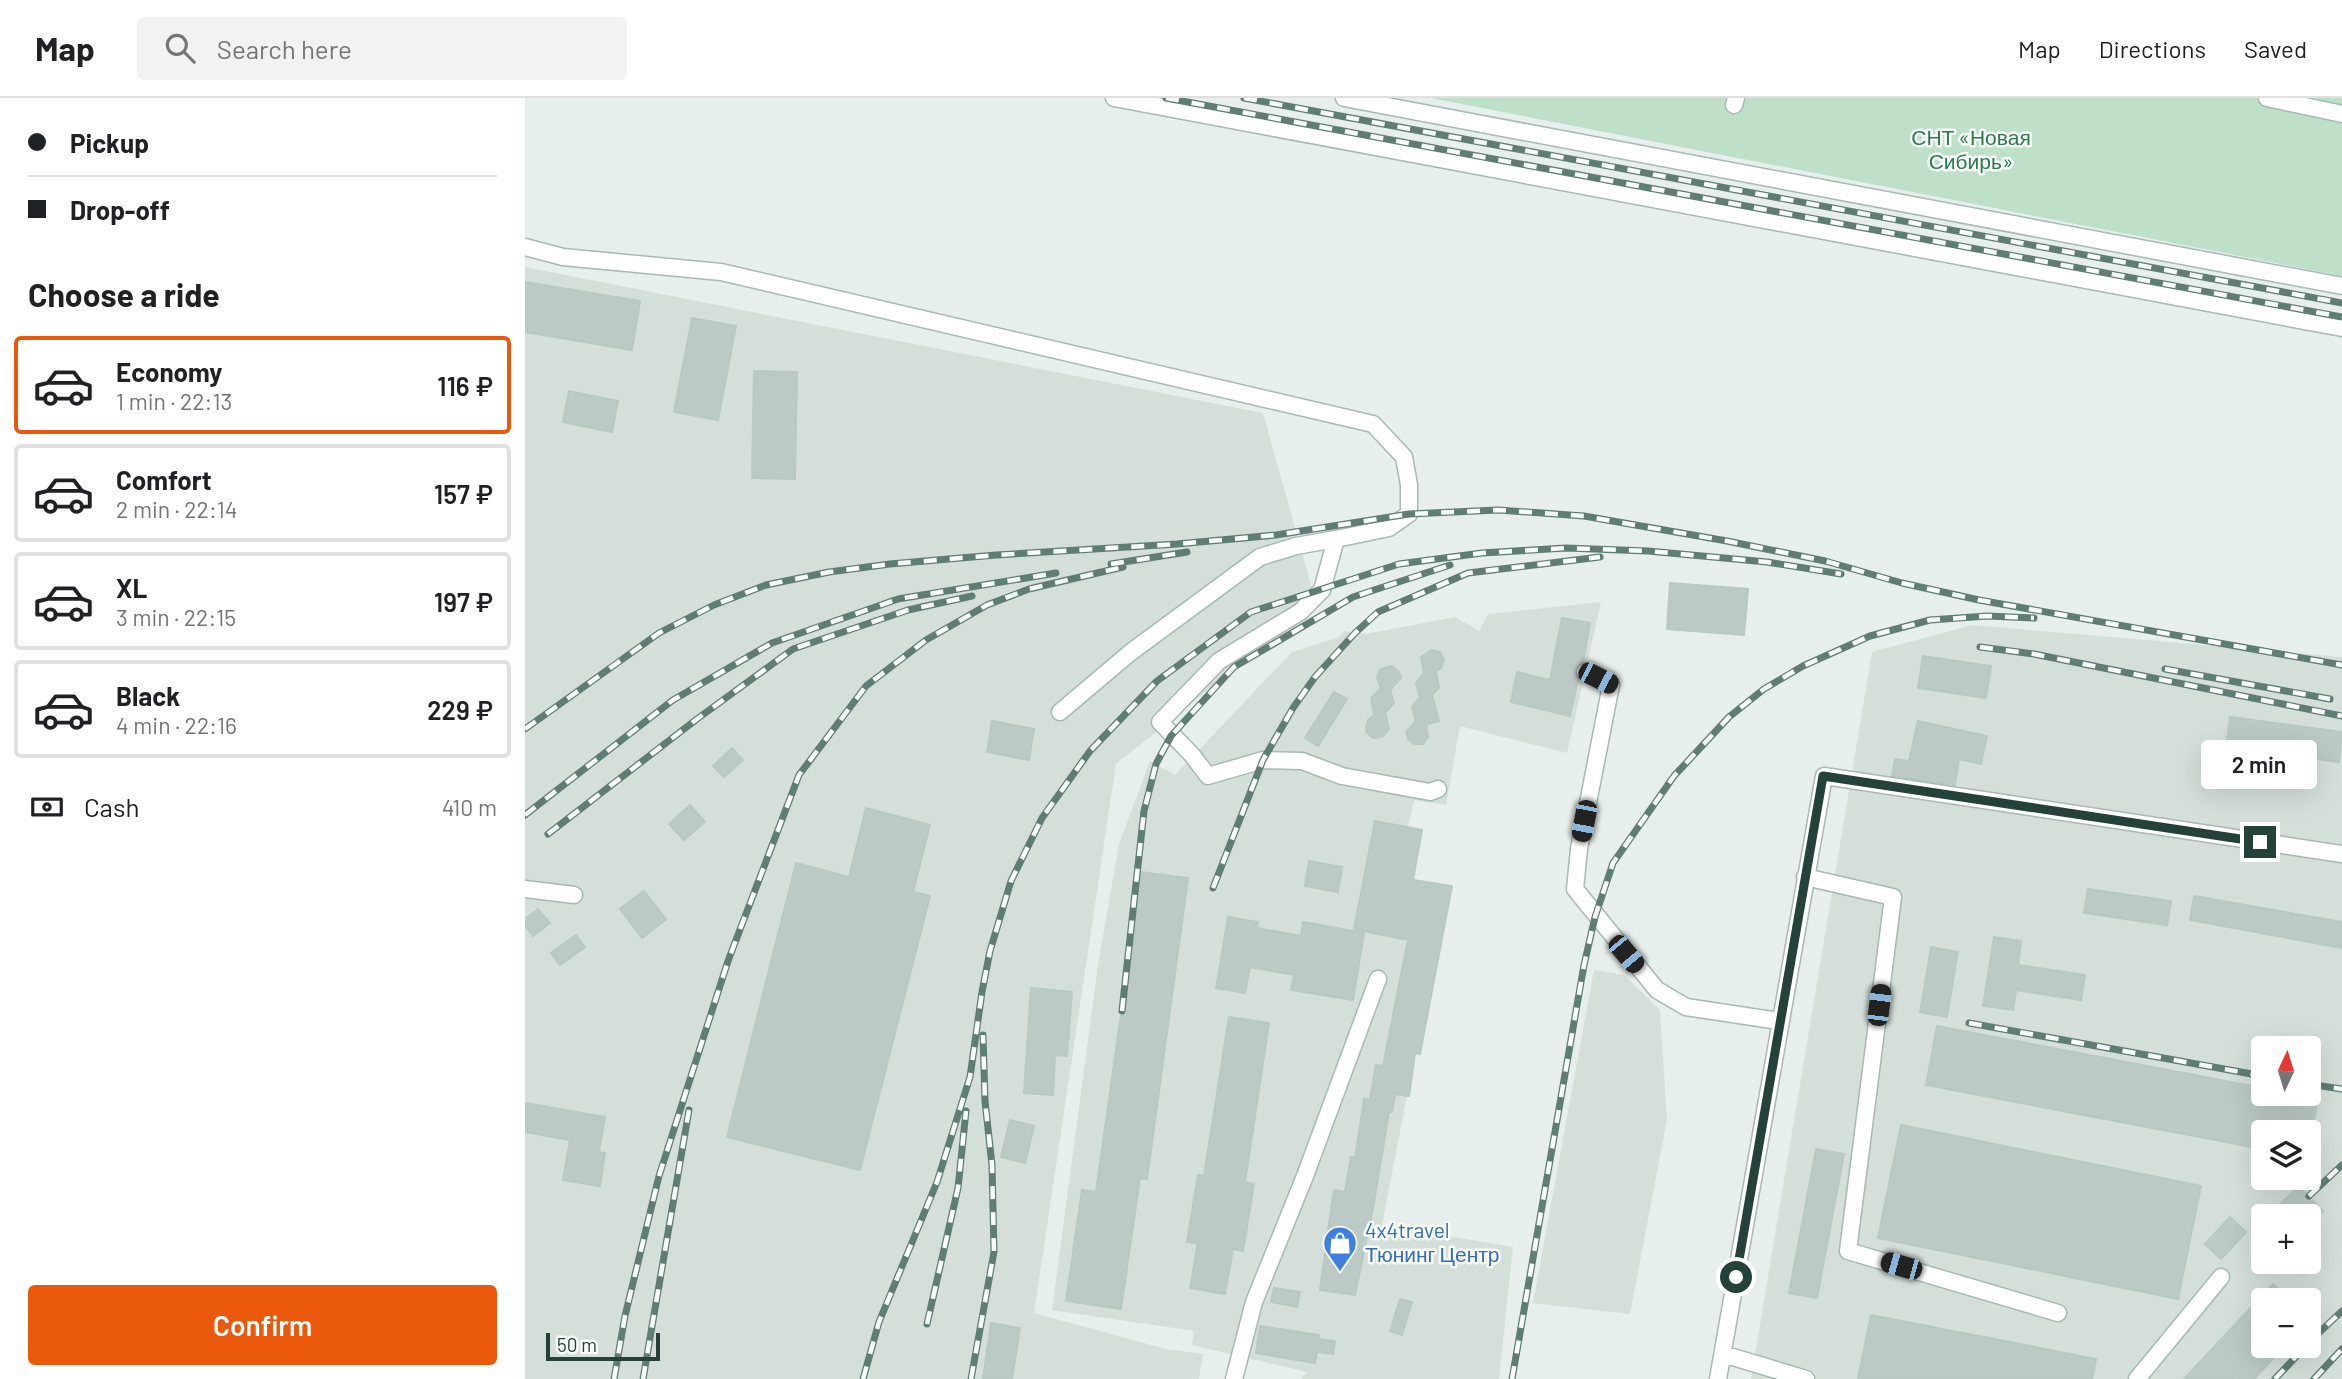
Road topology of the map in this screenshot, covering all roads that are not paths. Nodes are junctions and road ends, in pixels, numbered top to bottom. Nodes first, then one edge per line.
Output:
1 (1114, 98) edge
2 (1344, 98) edge
3 (2267, 98) edge
4 (1426, 106) edge
5 (2342, 114) edge
6 (525, 247) edge
7 (2342, 286) edge
8 (2342, 328) edge
9 (1336, 539) junction
10 (1585, 672) dead end
11 (1060, 712) dead end
12 (1437, 789) dead end
13 (2342, 854) edge
14 (1805, 877) junction
15 (525, 889) edge
16 (574, 895) dead end
17 (1378, 979) dead end
18 (1779, 1021) junction
19 (2221, 1277) dead end
20 (2058, 1312) dead end
21 (1723, 1354) junction
22 (1234, 1379) edge
23 (1719, 1379) edge
24 (1805, 1379) edge
25 (2137, 1379) edge

1 - 8 lane
2 - 4 lane
3 - 5 lane
4 - 7 lane
6 - 9 lane
9 - 11 lane
9 - 12 lane
10 - 18 lane
13 - 14 lane
14 - 18 lane
14 - 20 lane
15 - 16 lane
17 - 22 lane
18 - 21 lane
19 - 25 lane
21 - 23 lane
21 - 24 lane

